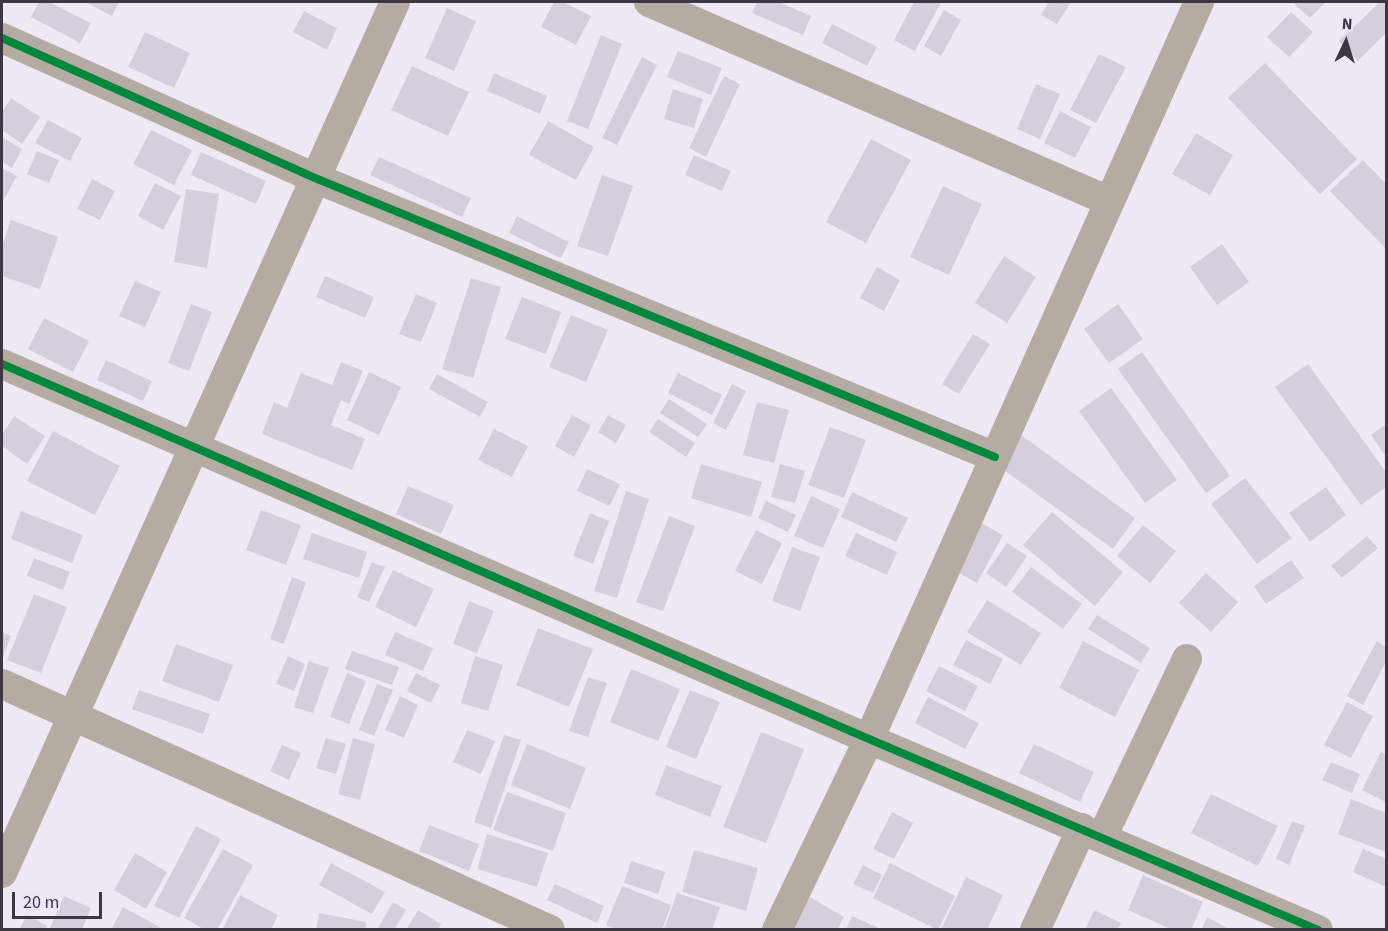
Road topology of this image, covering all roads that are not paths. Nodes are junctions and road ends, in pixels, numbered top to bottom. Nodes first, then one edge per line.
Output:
1 (395, 2) edge
2 (649, 2) edge
3 (1199, 2) edge
4 (2, 38) edge
5 (315, 178) junction
6 (1109, 201) junction
7 (2, 364) edge
8 (193, 448) junction
9 (995, 457) junction
10 (1187, 659) dead end
11 (2, 684) edge
12 (73, 716) junction
13 (869, 739) junction
14 (1092, 832) junction
15 (2, 873) edge
16 (550, 930) edge
17 (777, 930) edge
18 (1035, 930) edge
19 (1318, 930) edge

1 - 5 street
2 - 6 street
3 - 6 street
4 - 5 street
5 - 8 street
5 - 9 street
6 - 9 street
7 - 8 street
8 - 12 street
8 - 13 street
9 - 13 street
10 - 14 street
11 - 12 street
12 - 15 street
12 - 16 street
13 - 14 street
13 - 17 street
14 - 18 street
14 - 19 street

